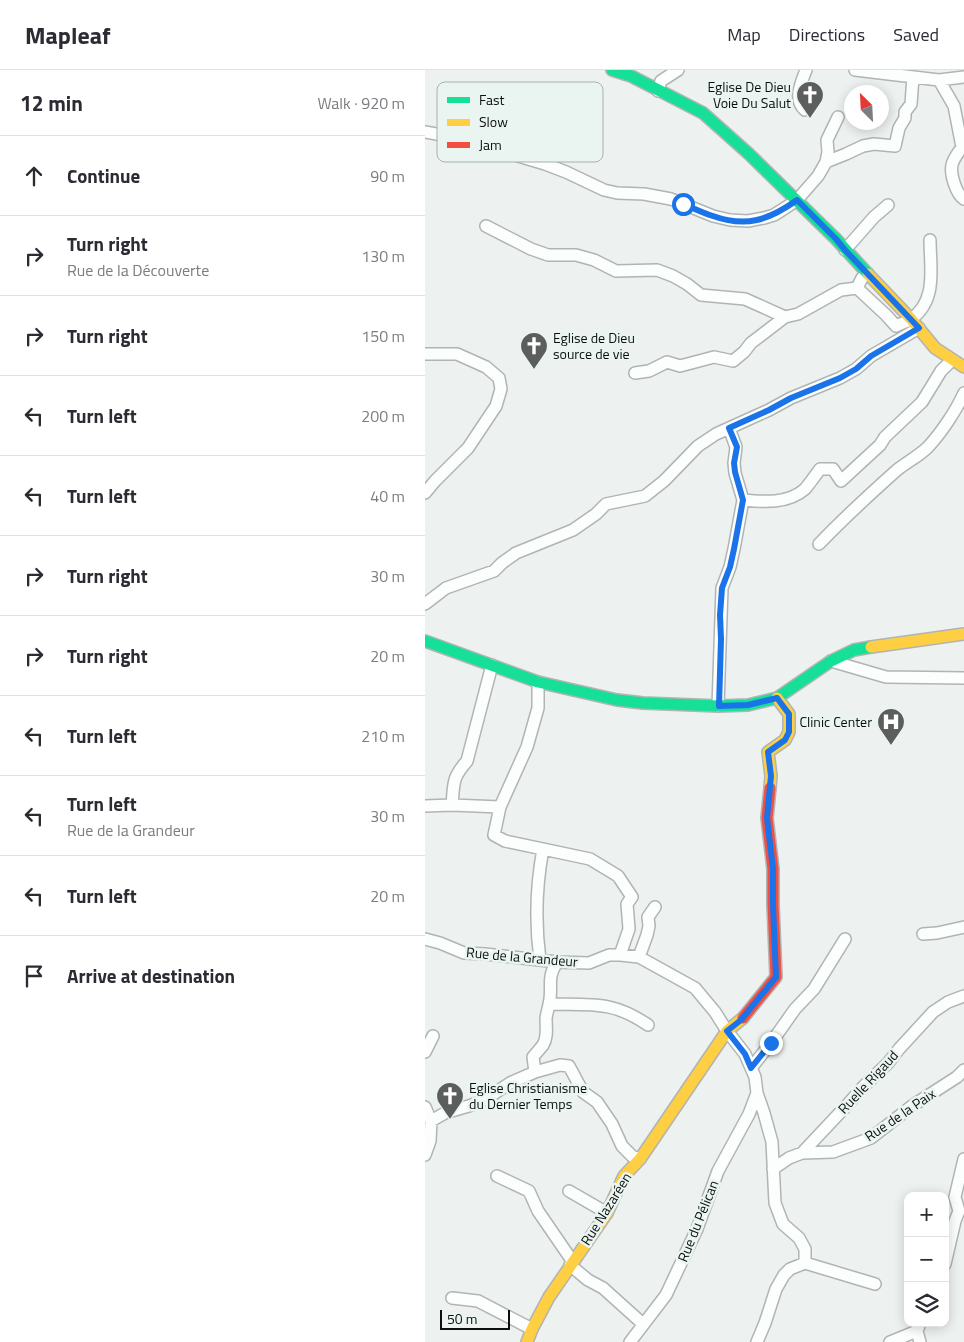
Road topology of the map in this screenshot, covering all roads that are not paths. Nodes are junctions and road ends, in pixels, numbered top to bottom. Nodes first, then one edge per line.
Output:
1 (611, 70) edge
2 (678, 70) edge
3 (806, 70) edge
4 (855, 70) edge
5 (913, 77) junction
6 (964, 77) edge
7 (939, 80) junction
8 (660, 81) edge
9 (805, 110) dead end
10 (838, 117) dead end
11 (963, 148) edge
12 (538, 162) edge
13 (826, 162) junction
14 (964, 199) edge
15 (797, 200) junction
16 (888, 205) dead end
17 (486, 226) dead end
18 (931, 240) dead end
19 (845, 250) junction
20 (868, 274) junction
21 (857, 288) junction
22 (785, 317) junction
23 (915, 324) junction
24 (425, 354) edge
25 (953, 360) junction
26 (964, 367) edge
27 (635, 373) dead end
28 (964, 393) edge
29 (729, 428) junction
30 (425, 493) edge
31 (743, 500) junction
32 (819, 544) dead end
33 (425, 604) edge
34 (964, 634) edge
35 (425, 641) edge
36 (831, 661) junction
37 (492, 665) junction
38 (964, 678) edge
39 (538, 682) junction
40 (777, 698) junction
41 (719, 706) junction
42 (452, 805) junction
43 (425, 806) edge
44 (500, 807) junction
45 (543, 849) junction
46 (655, 907) dead end
47 (964, 926) edge
48 (923, 934) dead end
49 (425, 939) edge
50 (845, 939) dead end
51 (620, 955) junction
52 (639, 957) junction
53 (540, 960) junction
54 (557, 962) junction
55 (964, 996) edge
56 (549, 1004) junction
57 (649, 1025) dead end
58 (727, 1031) junction
59 (433, 1036) dead end
60 (425, 1052) edge
61 (751, 1068) junction
62 (964, 1070) edge
63 (535, 1072) junction
64 (757, 1093) junction
65 (425, 1107) edge
66 (431, 1122) junction
67 (801, 1153) junction
68 (425, 1155) edge
69 (640, 1159) junction
70 (964, 1159) edge
71 (773, 1169) junction
72 (497, 1176) dead end
73 (569, 1191) dead end
74 (607, 1213) junction
75 (949, 1247) edge
76 (805, 1263) junction
77 (571, 1264) junction
78 (875, 1284) dead end
79 (452, 1298) dead end
80 (643, 1324) junction
81 (532, 1330) junction
82 (919, 1332) edge
83 (527, 1342) edge
84 (630, 1342) edge
85 (757, 1342) edge
86 (890, 1342) edge

1 - 8 street
2 - 8 street
3 - 9 street
4 - 5 street
5 - 7 street
5 - 13 street
6 - 7 street
7 - 11 street
8 - 15 street
10 - 13 street
11 - 14 street
12 - 15 street
13 - 15 street
15 - 19 street
16 - 19 street
17 - 22 street
18 - 23 street
19 - 20 street
20 - 21 street
20 - 23 street
21 - 22 street
21 - 23 street
22 - 27 street
23 - 25 street
23 - 29 street
24 - 30 street
25 - 26 street
25 - 31 street
28 - 32 street
29 - 31 street
29 - 33 street
31 - 41 street
34 - 36 street
35 - 37 street
36 - 38 street
36 - 40 street
37 - 39 street
37 - 42 street
39 - 41 street
39 - 44 street
40 - 41 street
40 - 58 street, Rue Nazaréen
42 - 43 street
42 - 44 street
44 - 45 street
45 - 51 street
45 - 53 street
46 - 52 street
47 - 48 street
49 - 53 street, Rue de la Grandeur
50 - 61 street
51 - 52 street, Rue de la Grandeur
51 - 54 street, Rue de la Grandeur
52 - 58 street, Rue de la Grandeur
53 - 54 street, Rue de la Grandeur
54 - 56 street
55 - 67 street, Ruelle Rigaud
56 - 57 street
56 - 63 street
58 - 61 street, Rue de la Grandeur
58 - 69 street, Rue Nazaréen
59 - 60 street
61 - 64 street, Rue de la Grandeur
62 - 67 street, Rue de la Paix
63 - 66 street
63 - 69 street
64 - 71 street, Rue de la Grandeur
64 - 80 street, Rue du Pélican
65 - 66 street
66 - 68 street
67 - 71 street, Ruelle Rigaud
69 - 74 street, Rue Nazaréen
70 - 75 street
71 - 76 street, Rue de la Grandeur
72 - 77 street
73 - 74 street
74 - 77 street, Rue Nazaréen
76 - 78 street
76 - 85 street
77 - 80 street
77 - 81 street, Rue Nazaréen
79 - 81 street
80 - 84 street, Rue du Pélican
81 - 83 street, Rue Nazaréen
82 - 86 street

